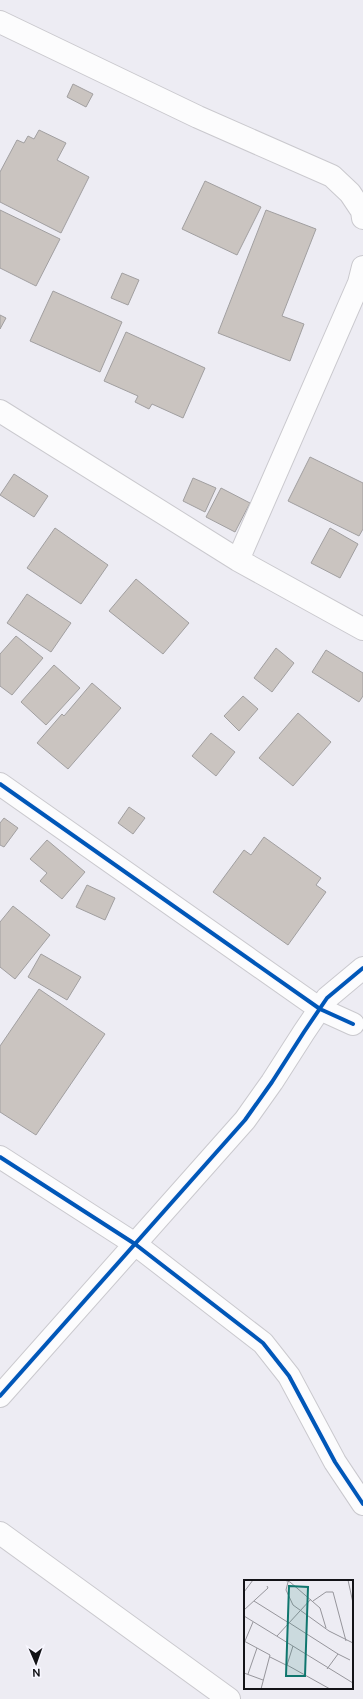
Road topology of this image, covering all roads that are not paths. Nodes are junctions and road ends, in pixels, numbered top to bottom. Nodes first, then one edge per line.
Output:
1 (0, 22) edge
2 (363, 213) edge
3 (363, 267) edge
4 (0, 411) edge
5 (238, 560) junction
6 (363, 629) edge
7 (0, 784) edge
8 (363, 968) edge
9 (324, 1003) junction
10 (358, 1023) edge
11 (0, 1157) edge
12 (135, 1244) junction
13 (0, 1396) edge
14 (363, 1504) edge
15 (0, 1533) edge
16 (229, 1699) edge

1 - 2 street
3 - 5 street
4 - 5 street
5 - 6 street
7 - 9 street
8 - 9 street
9 - 10 street
9 - 12 street
11 - 12 street
12 - 13 street
12 - 14 street
15 - 16 street

